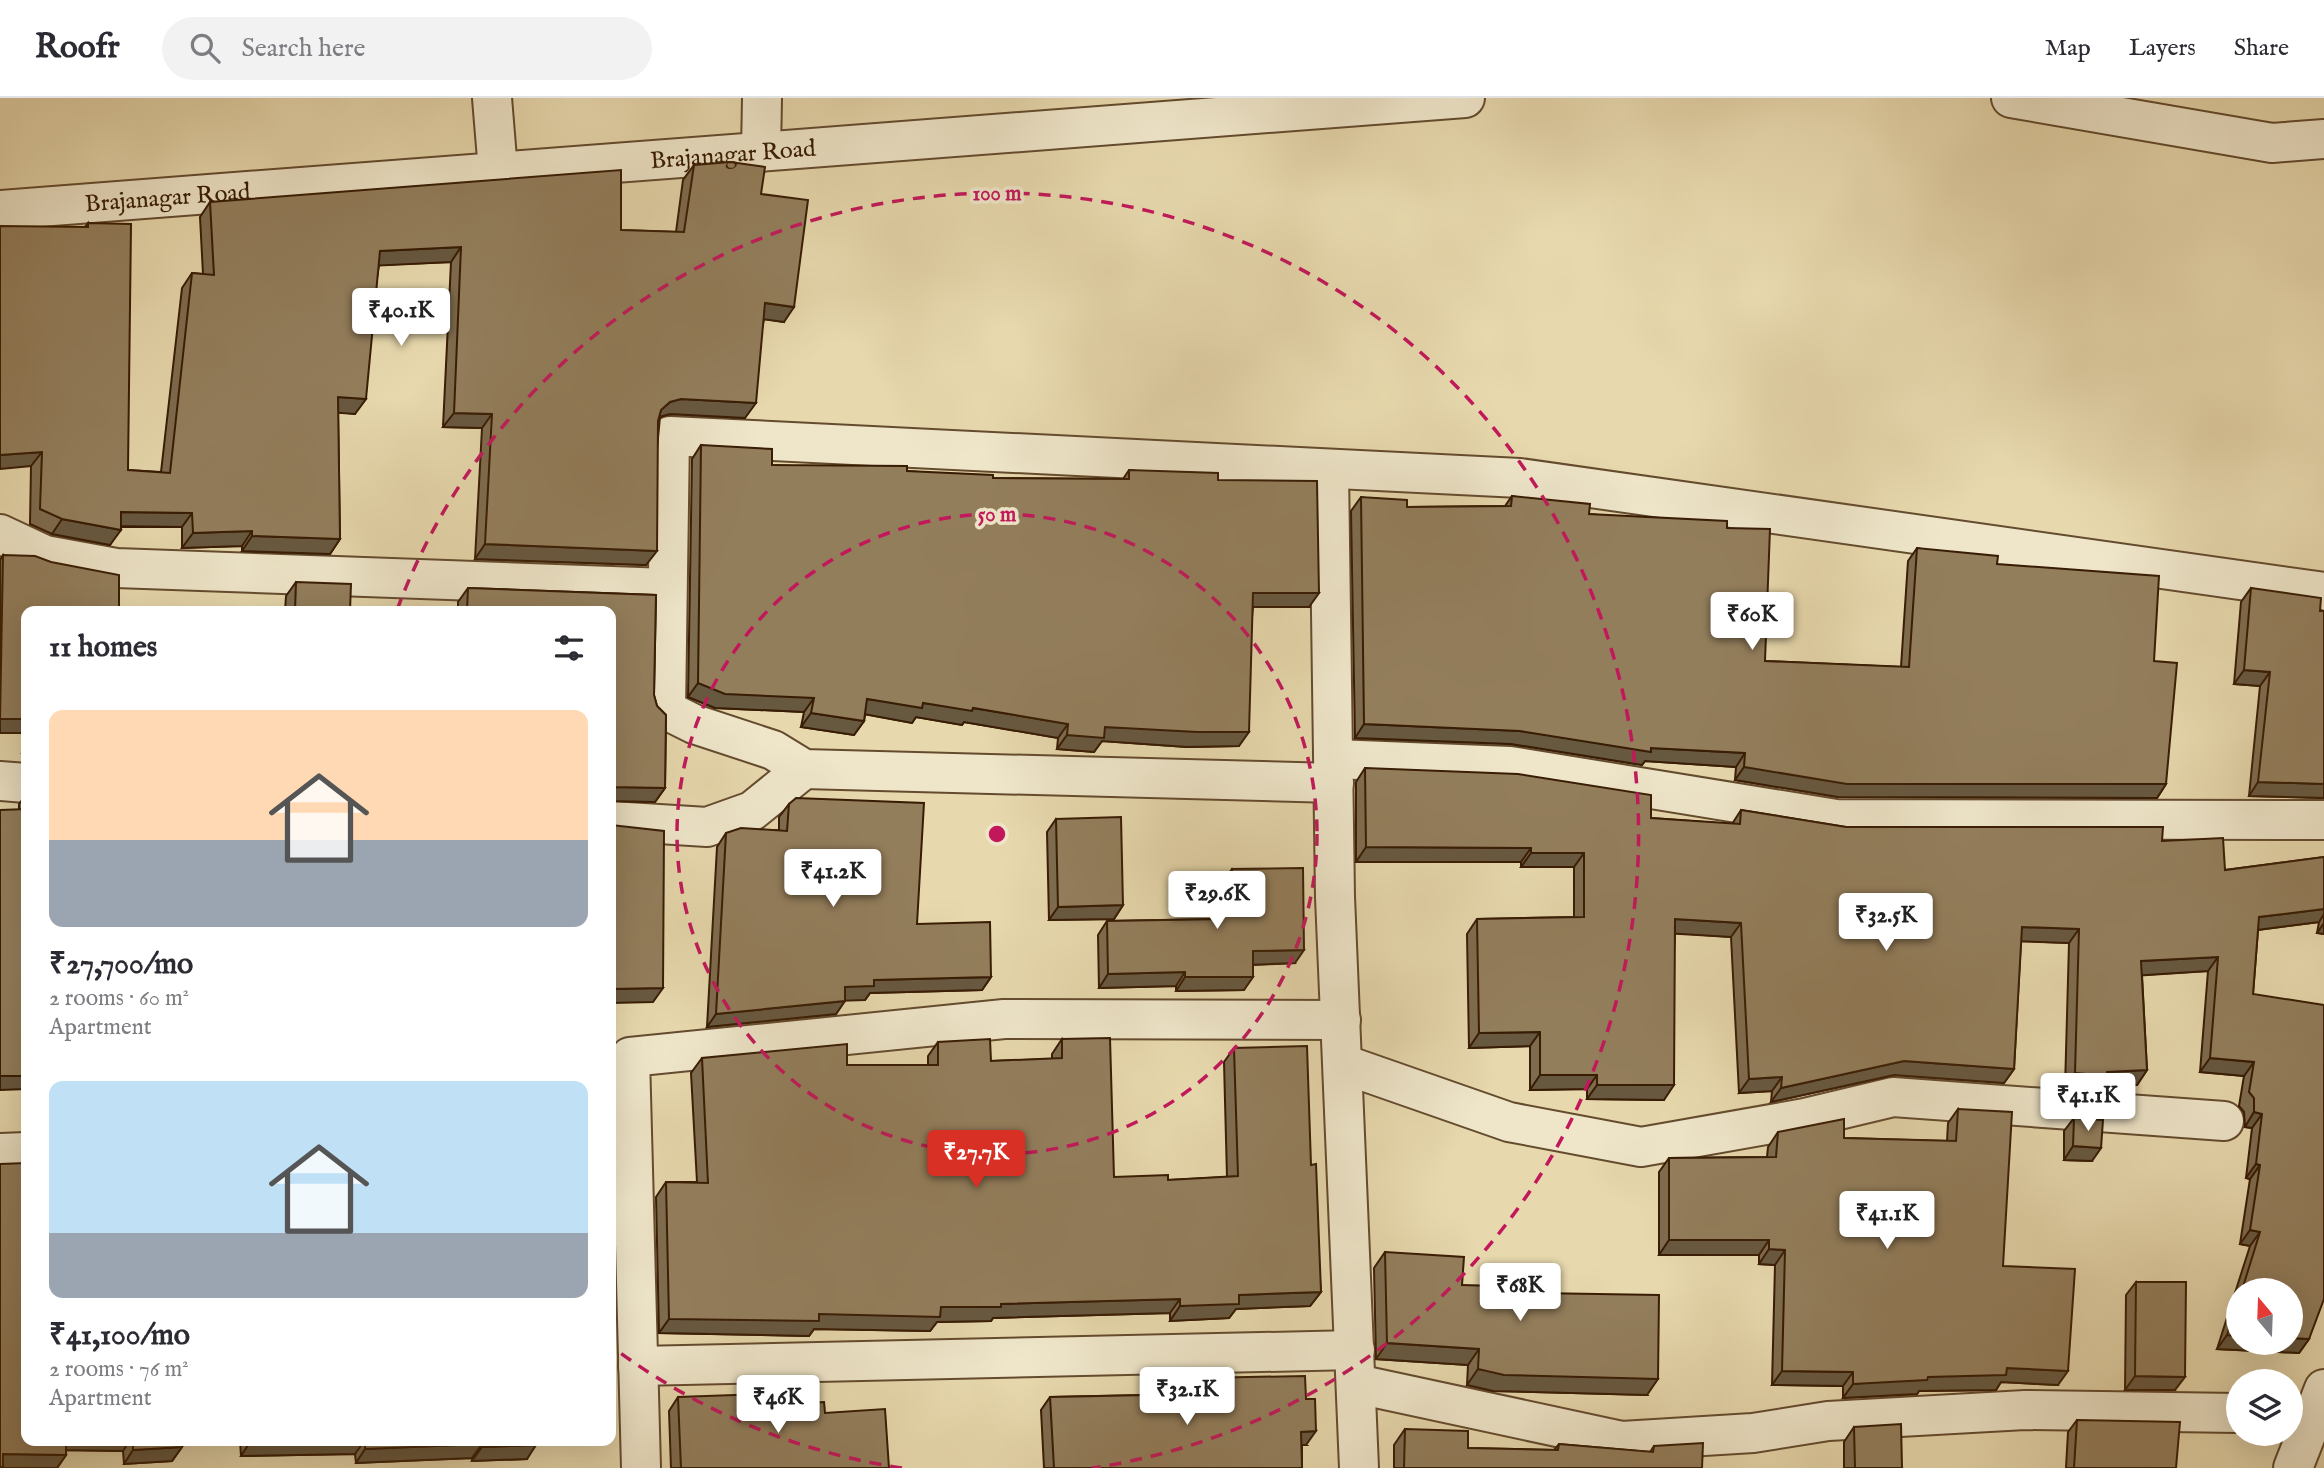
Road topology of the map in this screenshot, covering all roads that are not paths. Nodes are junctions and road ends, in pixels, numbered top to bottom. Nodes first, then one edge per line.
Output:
1 (492, 98) edge
2 (762, 98) edge
3 (1465, 98) edge
4 (2011, 98) edge
5 (2324, 139) edge
6 (761, 152) junction
7 (498, 171) junction
8 (0, 210) edge
9 (1329, 470) junction
10 (0, 534) edge
11 (667, 588) junction
12 (2324, 593) edge
13 (804, 769) junction
14 (1334, 771) junction
15 (0, 781) edge
16 (21, 783) edge
17 (2324, 820) edge
18 (616, 821) edge
19 (1341, 1020) junction
20 (1343, 1064) junction
21 (2224, 1121) dead end
22 (622, 1136) edge
23 (21, 1152) edge
24 (0, 1153) edge
25 (638, 1366) junction
26 (1356, 1367) junction
27 (2310, 1406) edge
28 (2226, 1413) edge
29 (641, 1468) edge
30 (1359, 1468) edge
31 (2293, 1468) edge

1 - 7 street
2 - 6 street
3 - 6 street, Brajanagar Road
4 - 5 street
6 - 7 street, Brajanagar Road
7 - 8 street, Brajanagar Road
9 - 11 street
9 - 12 street
9 - 14 street
10 - 11 street
11 - 13 street
13 - 14 street
13 - 18 street
14 - 17 street
14 - 19 street
15 - 16 street
19 - 20 street
19 - 22 street
20 - 21 street
20 - 26 street
22 - 25 street
23 - 24 street
25 - 26 street
25 - 29 street
26 - 28 street
26 - 30 street
27 - 31 street

